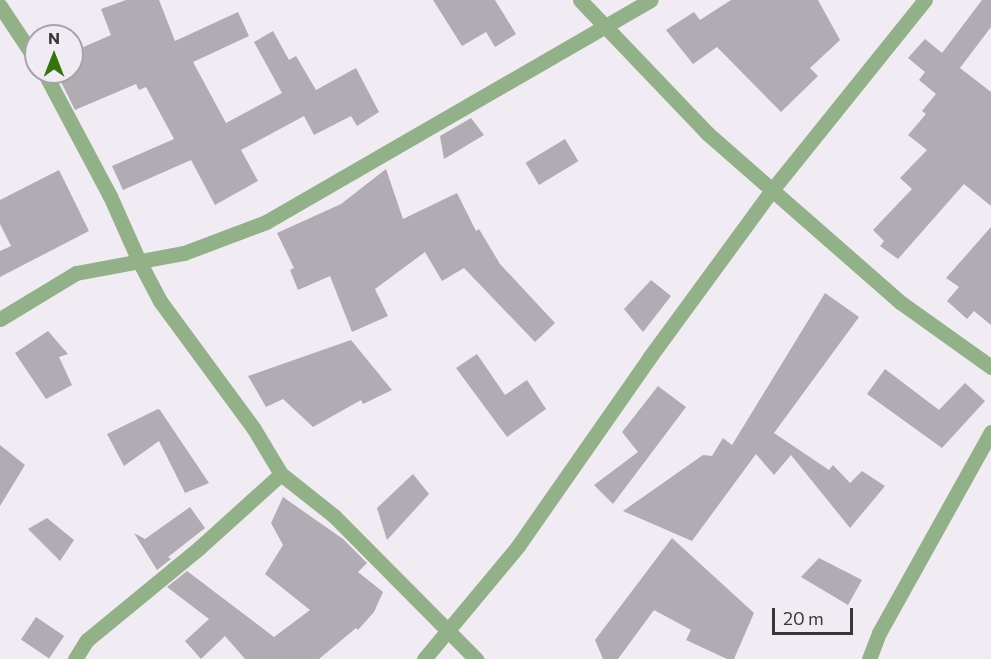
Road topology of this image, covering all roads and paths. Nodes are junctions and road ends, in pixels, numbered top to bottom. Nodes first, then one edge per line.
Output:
1 (580, 0) edge
2 (651, 0) edge
3 (925, 0) edge
4 (0, 6) edge
5 (605, 27) junction
6 (24, 42) edge
7 (50, 84) edge
8 (772, 190) junction
9 (139, 261) junction
10 (0, 319) edge
11 (991, 367) edge
12 (991, 432) edge
13 (281, 474) junction
14 (446, 631) junction
15 (75, 659) edge
16 (424, 659) edge
17 (476, 659) edge
18 (870, 659) edge

1 - 5 street
2 - 5 street
3 - 8 street
4 - 6 street
5 - 8 street
5 - 9 street
7 - 9 street
8 - 11 street
8 - 14 street
9 - 10 street
9 - 13 street
12 - 18 street
13 - 14 street
13 - 15 street
14 - 16 street
14 - 17 street

